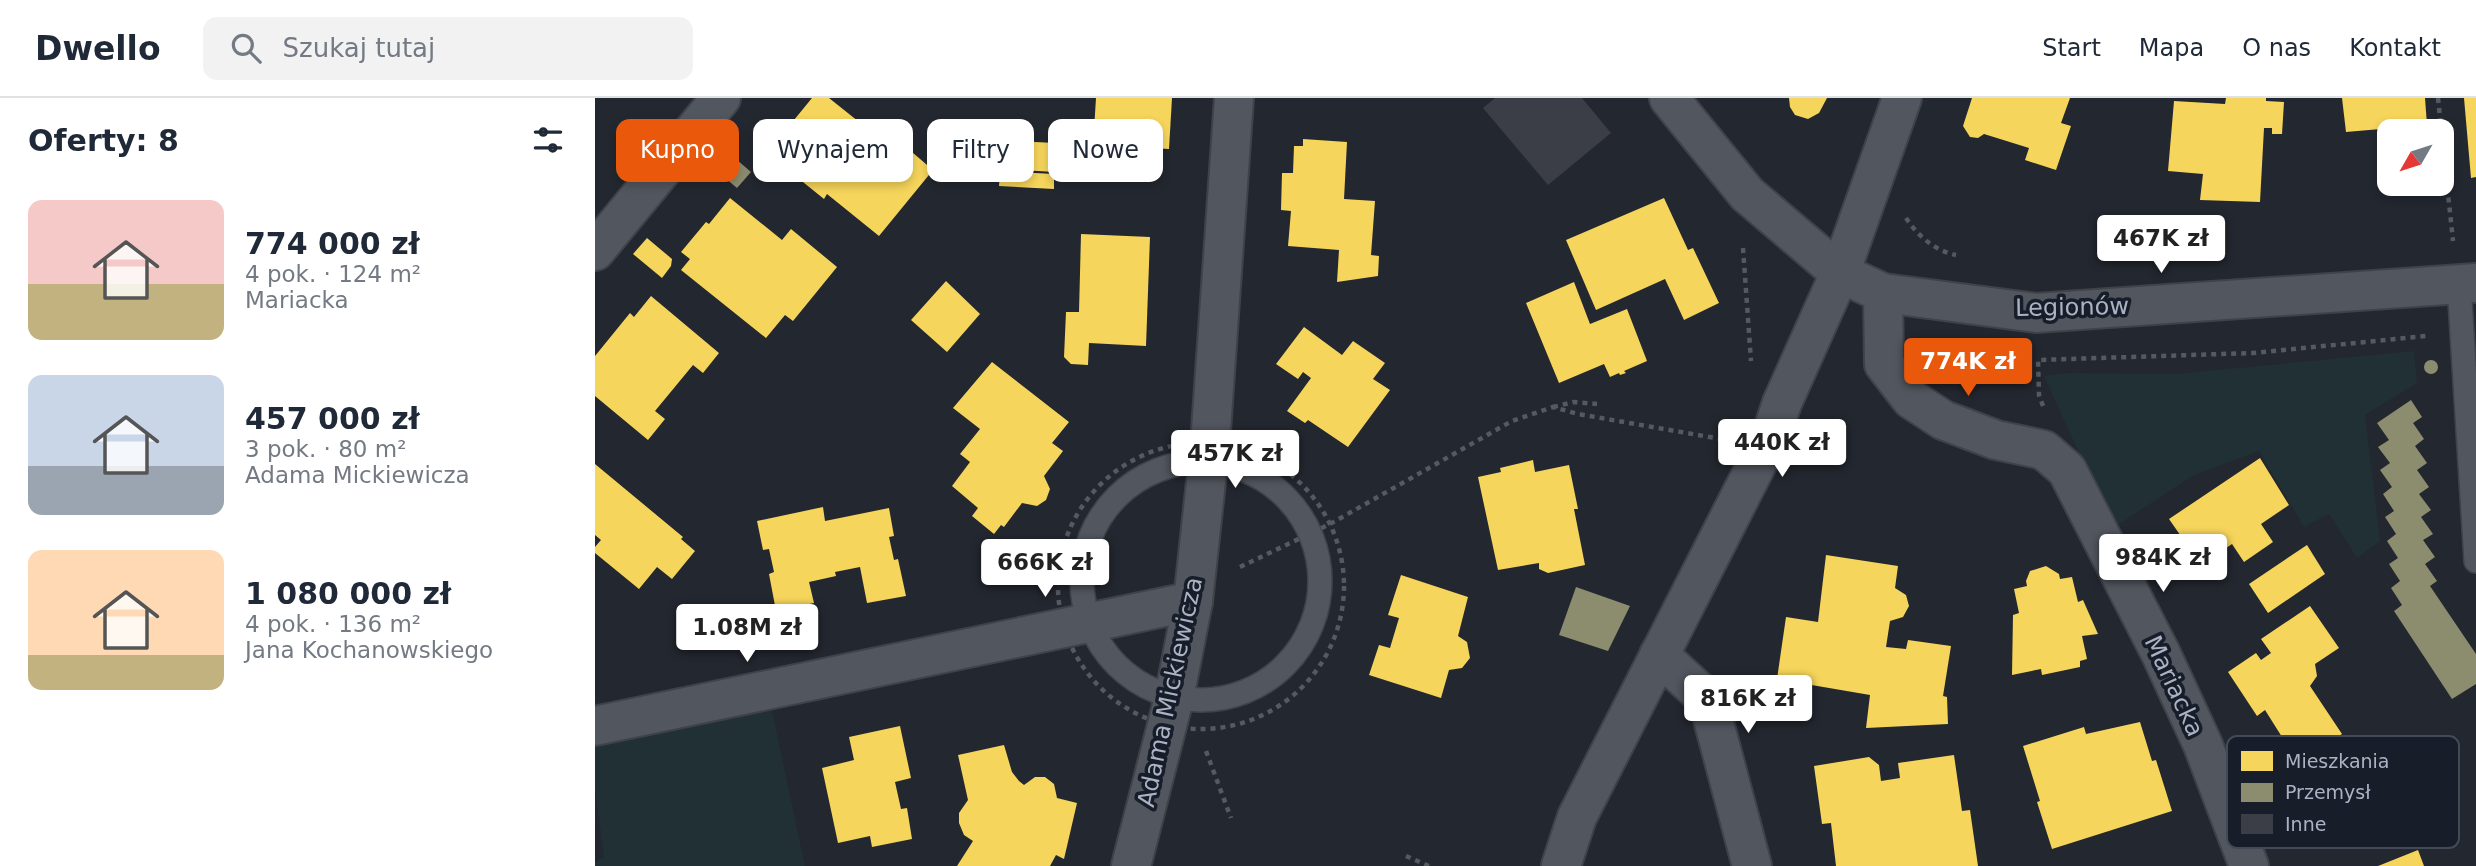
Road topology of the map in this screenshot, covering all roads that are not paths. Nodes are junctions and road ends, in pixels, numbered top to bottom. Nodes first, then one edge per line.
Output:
1 (722, 98) edge
2 (1234, 98) edge
3 (1669, 98) edge
4 (1902, 98) edge
5 (595, 251) edge
6 (1840, 273) junction
7 (2467, 284) edge
8 (1883, 293) junction
9 (1212, 451) junction
10 (2476, 561) edge
11 (1193, 601) junction
12 (1076, 624) junction
13 (1659, 655) junction
14 (1169, 715) junction
15 (595, 726) edge
16 (2227, 808) edge
17 (2242, 848) edge
18 (1131, 866) edge
19 (1561, 866) edge
20 (1752, 866) edge
21 (2249, 866) edge

1 - 5 street
2 - 9 street, Adama Mickiewicza
3 - 6 street, Legionów
4 - 6 street
6 - 8 street, Legionów
6 - 13 street
7 - 8 street, Legionów
7 - 10 lane
8 - 16 street, Mariacka
9 - 11 street, Adama Mickiewicza
9 - 12 lane
9 - 14 lane
11 - 12 street
11 - 14 street, Adama Mickiewicza
12 - 14 lane
12 - 15 street
13 - 19 street
13 - 20 street
14 - 18 street, Adama Mickiewicza
17 - 21 street, Mariacka

